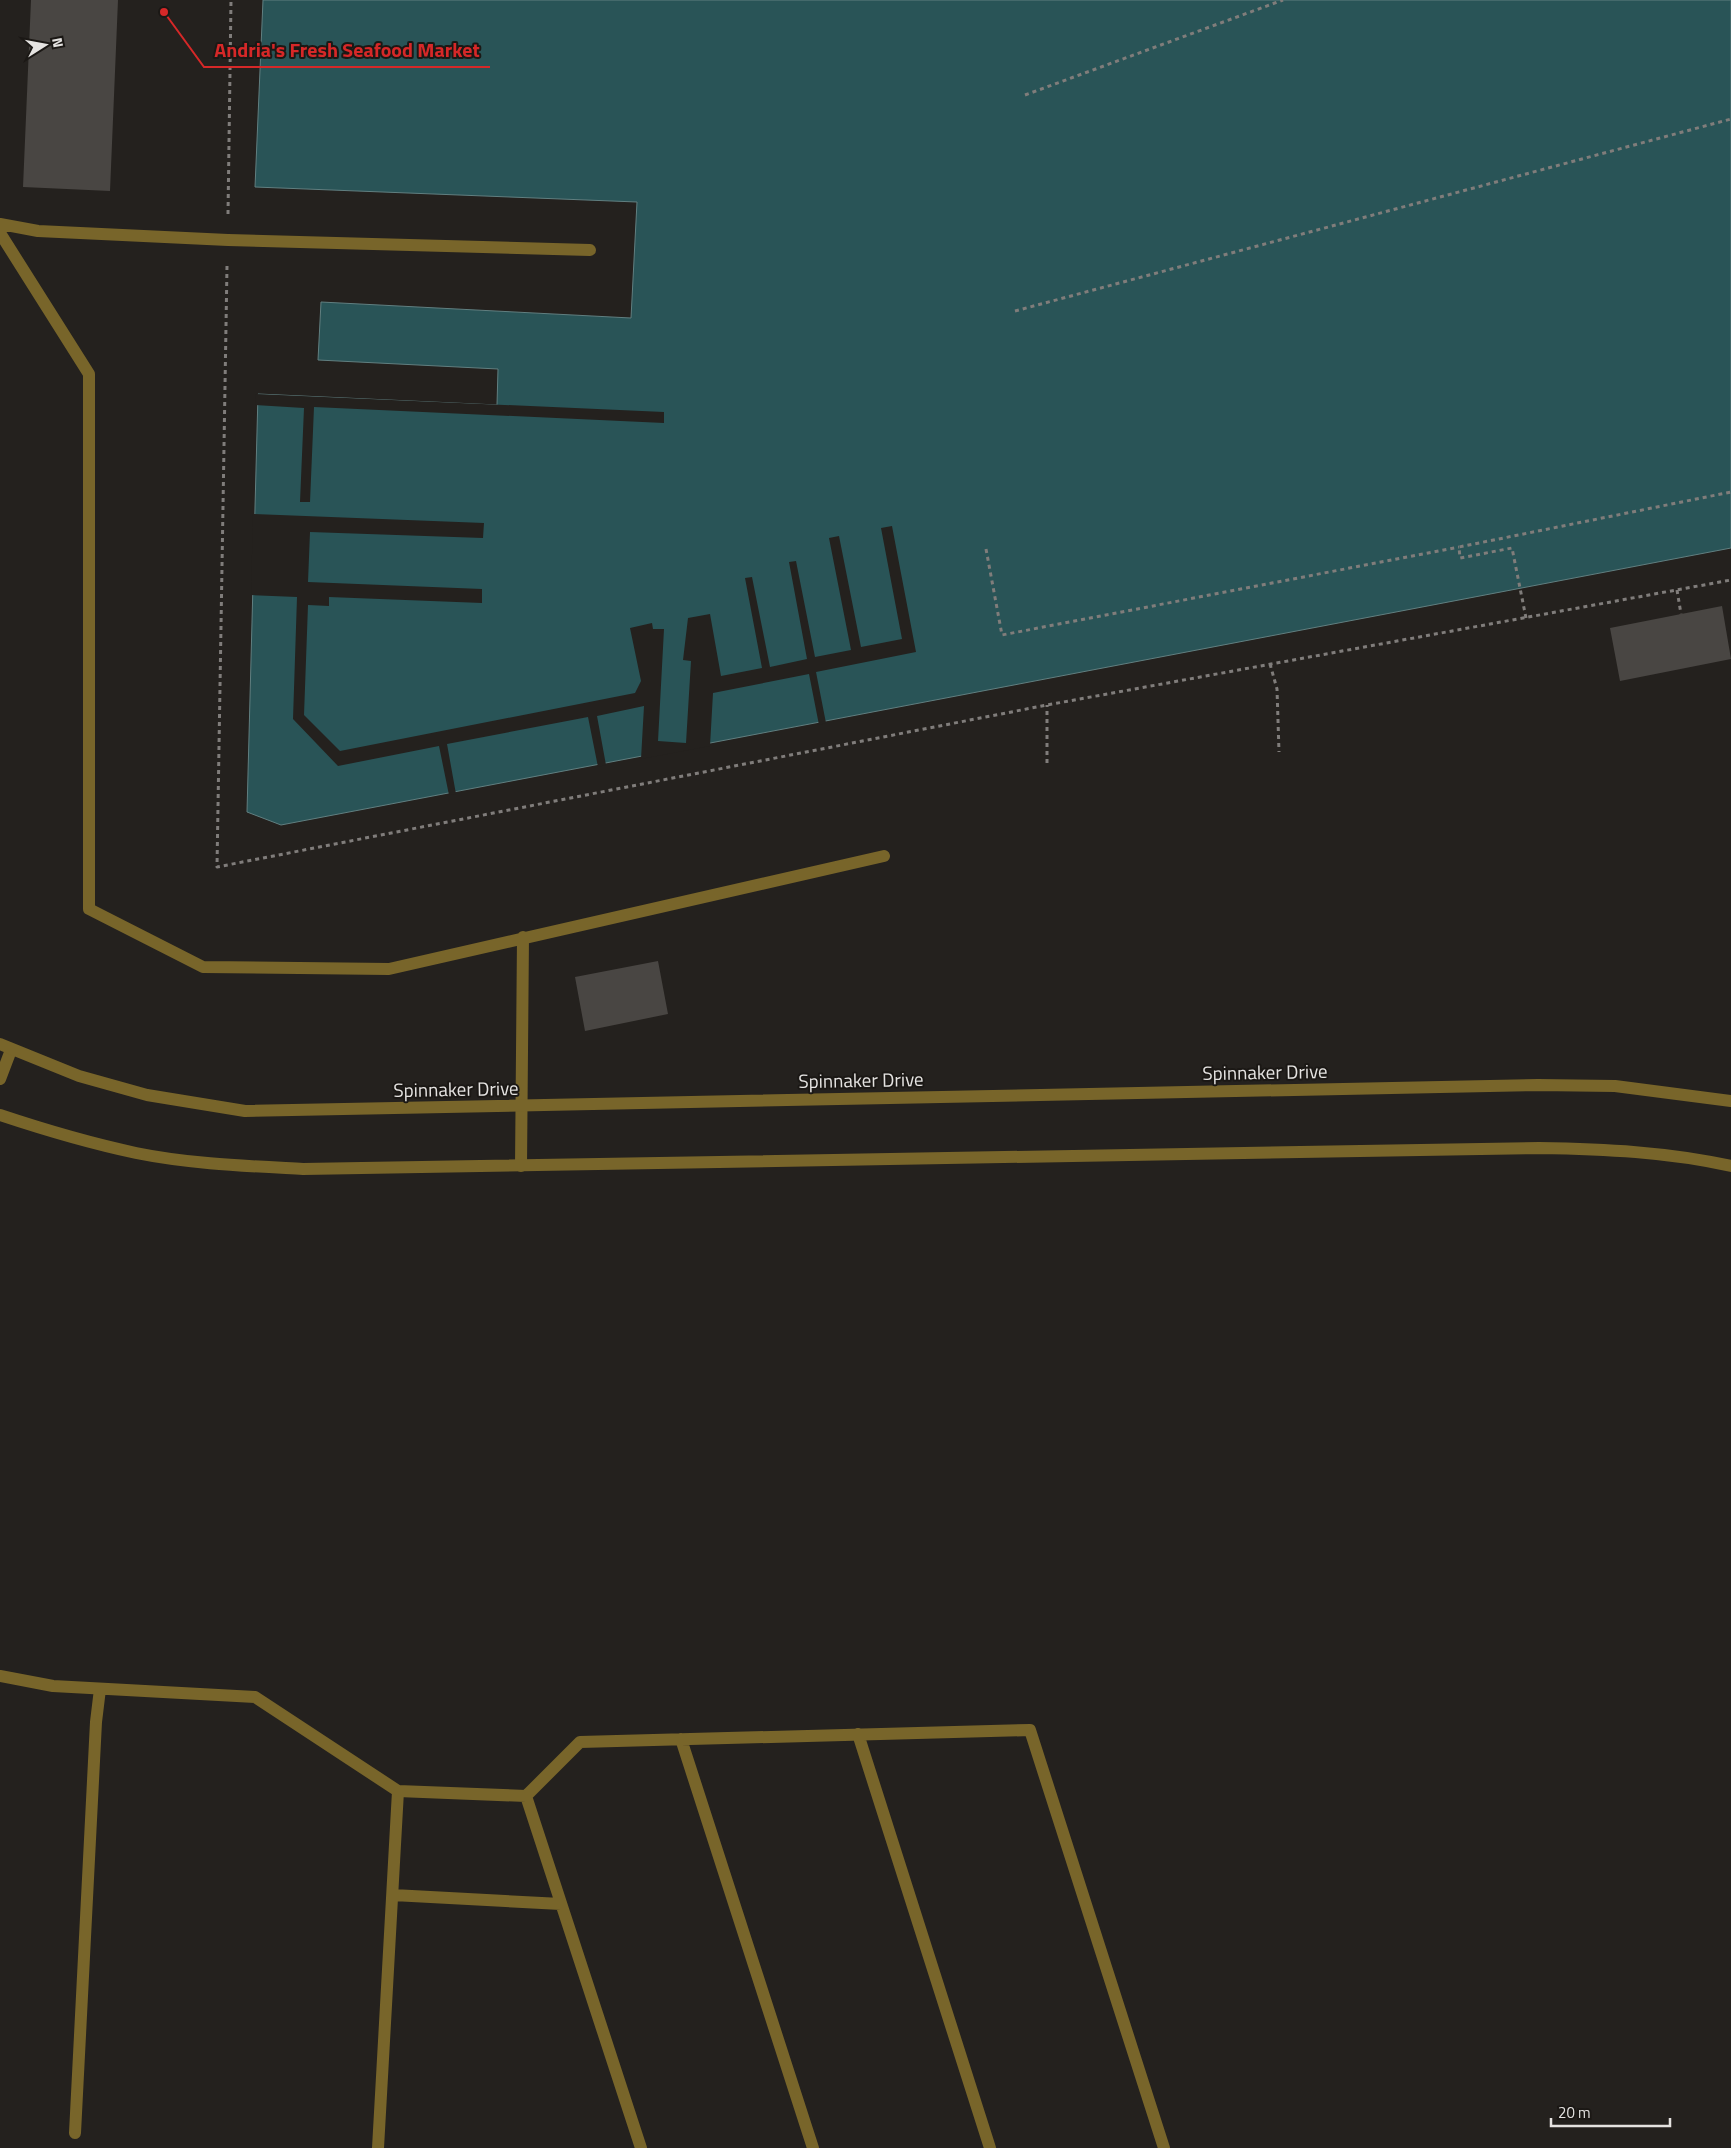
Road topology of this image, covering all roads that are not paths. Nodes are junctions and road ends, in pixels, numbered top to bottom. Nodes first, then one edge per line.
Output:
1 (0, 224) edge
2 (0, 233) edge
3 (590, 250) dead end
4 (884, 856) dead end
5 (523, 937) junction
6 (6, 1047) edge
7 (0, 1079) edge
8 (1731, 1100) edge
9 (521, 1106) junction
10 (0, 1115) edge
11 (521, 1166) junction
12 (1731, 1166) edge
13 (0, 1676) edge
14 (100, 1689) junction
15 (858, 1734) junction
16 (681, 1739) junction
17 (398, 1791) junction
18 (526, 1796) junction
19 (392, 1896) junction
20 (561, 1904) junction
21 (76, 2134) dead end
22 (378, 2148) edge
23 (641, 2148) edge
24 (814, 2148) edge
25 (990, 2148) edge
26 (1164, 2148) edge

1 - 3 street
2 - 5 street
4 - 5 street
5 - 9 street
6 - 7 street
6 - 9 street, Spinnaker Drive
8 - 9 street, Spinnaker Drive
9 - 11 street
10 - 11 street
11 - 12 street
13 - 14 street
14 - 17 street
14 - 21 street
15 - 16 street
15 - 25 street
15 - 26 street
16 - 18 street
16 - 24 street
17 - 18 street
17 - 19 street
18 - 20 street
19 - 20 street
19 - 22 street
20 - 23 street

